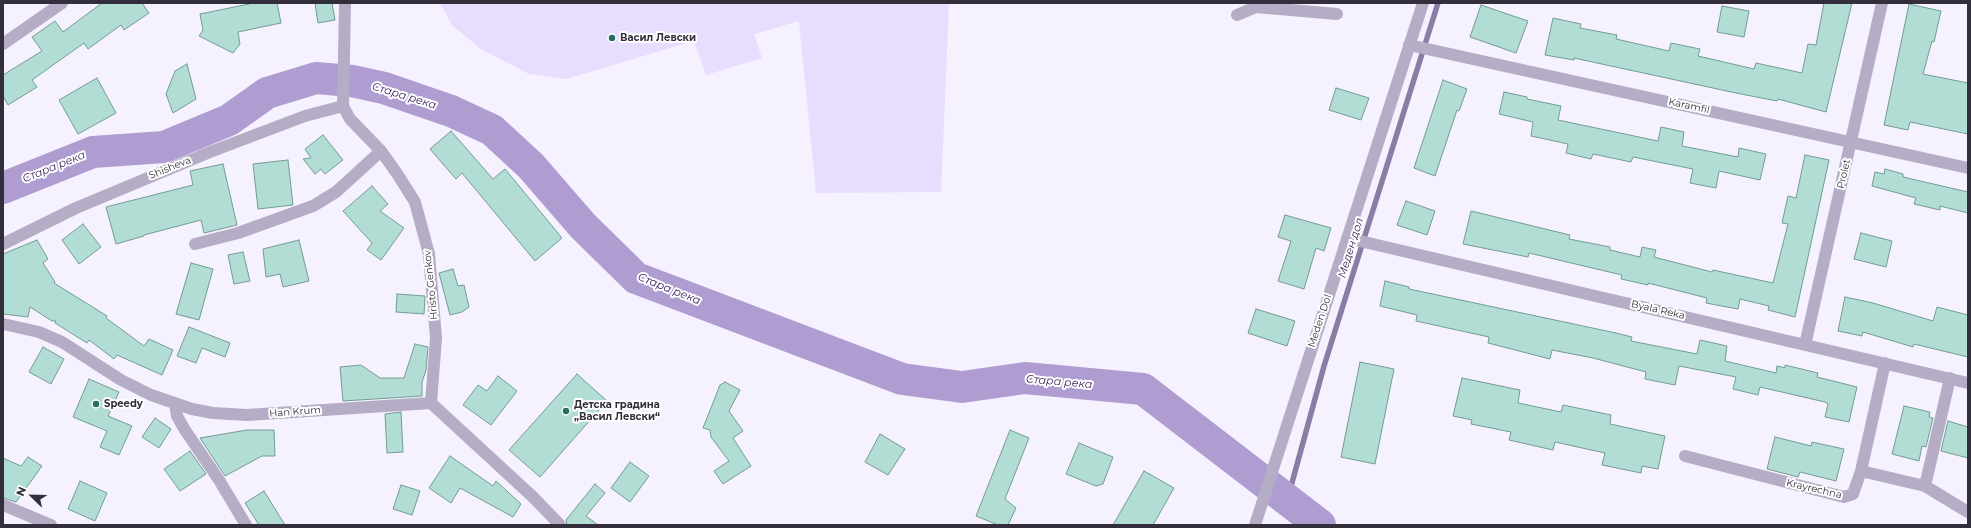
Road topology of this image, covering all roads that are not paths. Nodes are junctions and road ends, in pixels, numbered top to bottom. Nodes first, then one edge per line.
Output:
1 (62, 3) edge
2 (345, 3) edge
3 (1423, 3) edge
4 (1882, 3) edge
5 (1337, 14) dead end
6 (1237, 15) dead end
7 (3, 44) edge
8 (1413, 46) junction
9 (343, 101) junction
10 (1851, 142) junction
11 (381, 152) junction
12 (1968, 168) edge
13 (1357, 240) junction
14 (3, 244) edge
15 (195, 244) dead end
16 (3, 324) edge
17 (1805, 345) junction
18 (1885, 363) junction
19 (1950, 378) junction
20 (1968, 383) edge
21 (174, 403) junction
22 (431, 403) junction
23 (1685, 456) dead end
24 (1861, 471) junction
25 (1924, 486) junction
26 (3, 504) edge
27 (1968, 512) edge
28 (51, 525) edge
29 (246, 525) edge
30 (560, 525) edge
31 (1255, 525) edge

1 - 7 street
2 - 9 street
3 - 8 street, Meden Dol
4 - 10 street, Prolet
5 - 6 street
8 - 10 street, Karamfil
8 - 13 street, Meden Dol
9 - 11 street, Hristo Genkov
9 - 14 street, Shisheva
10 - 12 street, Karamfil
10 - 17 street, Prolet
11 - 15 street
11 - 22 street, Hristo Genkov
13 - 17 street, Byala Reka
13 - 31 street, Meden Dol
16 - 21 street, Han Krum
17 - 18 street, Byala Reka
18 - 19 street, Byala Reka
18 - 24 street
19 - 20 street, Byala Reka
19 - 25 street
21 - 22 street, Han Krum
21 - 29 street
22 - 30 street
23 - 24 street, Krayrechna
24 - 25 street
25 - 27 street
26 - 28 street

